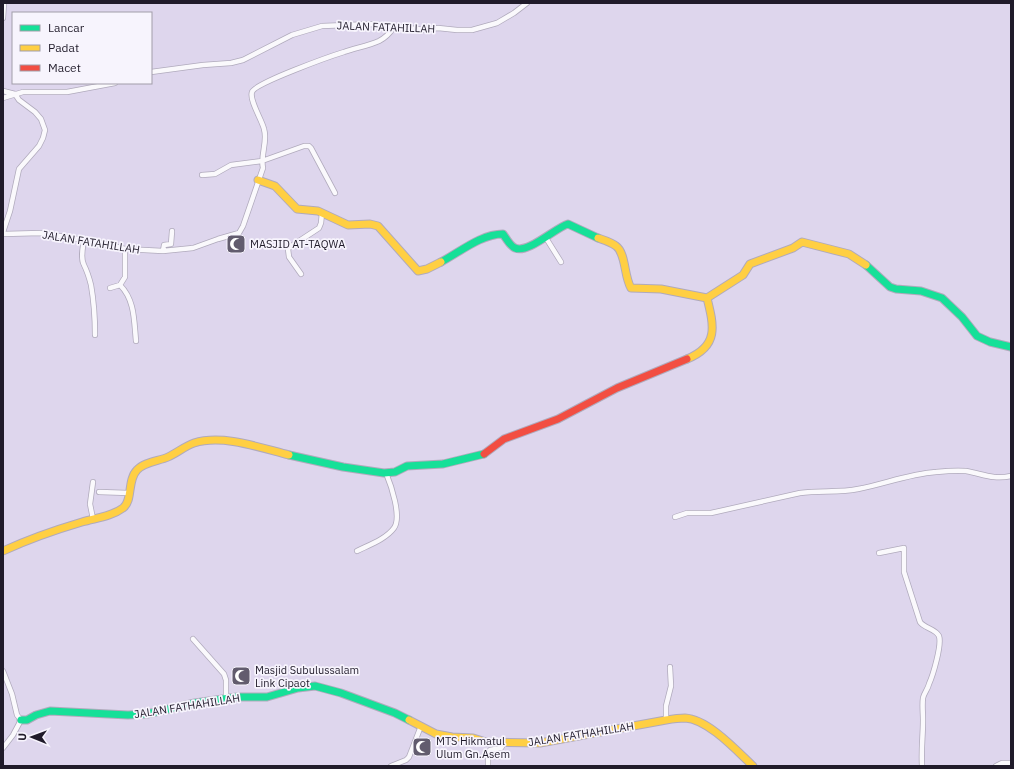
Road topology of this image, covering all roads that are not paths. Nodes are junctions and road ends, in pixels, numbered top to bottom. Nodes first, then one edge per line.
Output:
1 (4, 3) edge
2 (527, 3) edge
3 (3, 18) edge
4 (394, 27) junction
5 (152, 72) edge
6 (110, 84) edge
7 (3, 91) edge
8 (15, 94) junction
9 (3, 98) edge
10 (262, 161) junction
11 (202, 175) dead end
12 (258, 180) junction
13 (335, 193) dead end
14 (322, 213) junction
15 (172, 231) dead end
16 (3, 233) edge
17 (546, 238) junction
18 (84, 240) junction
19 (125, 249) junction
20 (163, 251) junction
21 (560, 262) dead end
22 (301, 274) dead end
23 (120, 286) junction
24 (110, 288) dead end
25 (707, 298) junction
26 (95, 335) dead end
27 (136, 341) dead end
28 (1011, 347) edge
29 (386, 473) junction
30 (1011, 476) edge
31 (92, 482) dead end
32 (99, 492) dead end
33 (129, 493) junction
34 (675, 517) dead end
35 (93, 519) junction
36 (3, 551) edge
37 (357, 551) dead end
38 (879, 553) dead end
39 (193, 639) dead end
40 (670, 668) dead end
41 (3, 671) edge
42 (226, 698) junction
43 (21, 720) junction
44 (666, 720) junction
45 (421, 726) junction
46 (504, 743) junction
47 (3, 748) edge
48 (1011, 763) edge
49 (391, 766) edge
50 (488, 766) edge
51 (753, 766) edge
52 (922, 766) edge
53 (996, 766) edge

1 - 3 street
2 - 4 street, JALAN FATAHILLAH
4 - 5 street, JALAN FATAHILLAH
4 - 10 street, JALAN FATAHILLAH
6 - 8 street
7 - 8 street
8 - 9 street
8 - 16 street
10 - 11 street
10 - 12 street, JALAN FATAHILLAH
10 - 13 street
12 - 14 street
12 - 20 street, JALAN FATAHILLAH
14 - 17 street
14 - 22 street
15 - 20 street
16 - 18 street, JALAN FATAHILLAH
17 - 21 street
17 - 25 street
18 - 19 street, JALAN FATAHILLAH
18 - 26 street
19 - 20 street, JALAN FATAHILLAH
19 - 23 street
23 - 24 street
23 - 27 street
25 - 28 street
25 - 29 street
29 - 33 street
29 - 37 street
30 - 34 street
31 - 35 street
32 - 33 street
33 - 35 street
35 - 36 street
38 - 52 street
39 - 42 street
40 - 44 street
41 - 43 street
42 - 43 street, JALAN FATHAHILLAH
42 - 45 street, JALAN FATHAHILLAH
43 - 47 street
44 - 46 street, JALAN FATHAHILLAH
44 - 51 street, JALAN FATHAHILLAH
45 - 46 street, JALAN FATHAHILLAH
45 - 49 street
46 - 50 street
48 - 53 street

